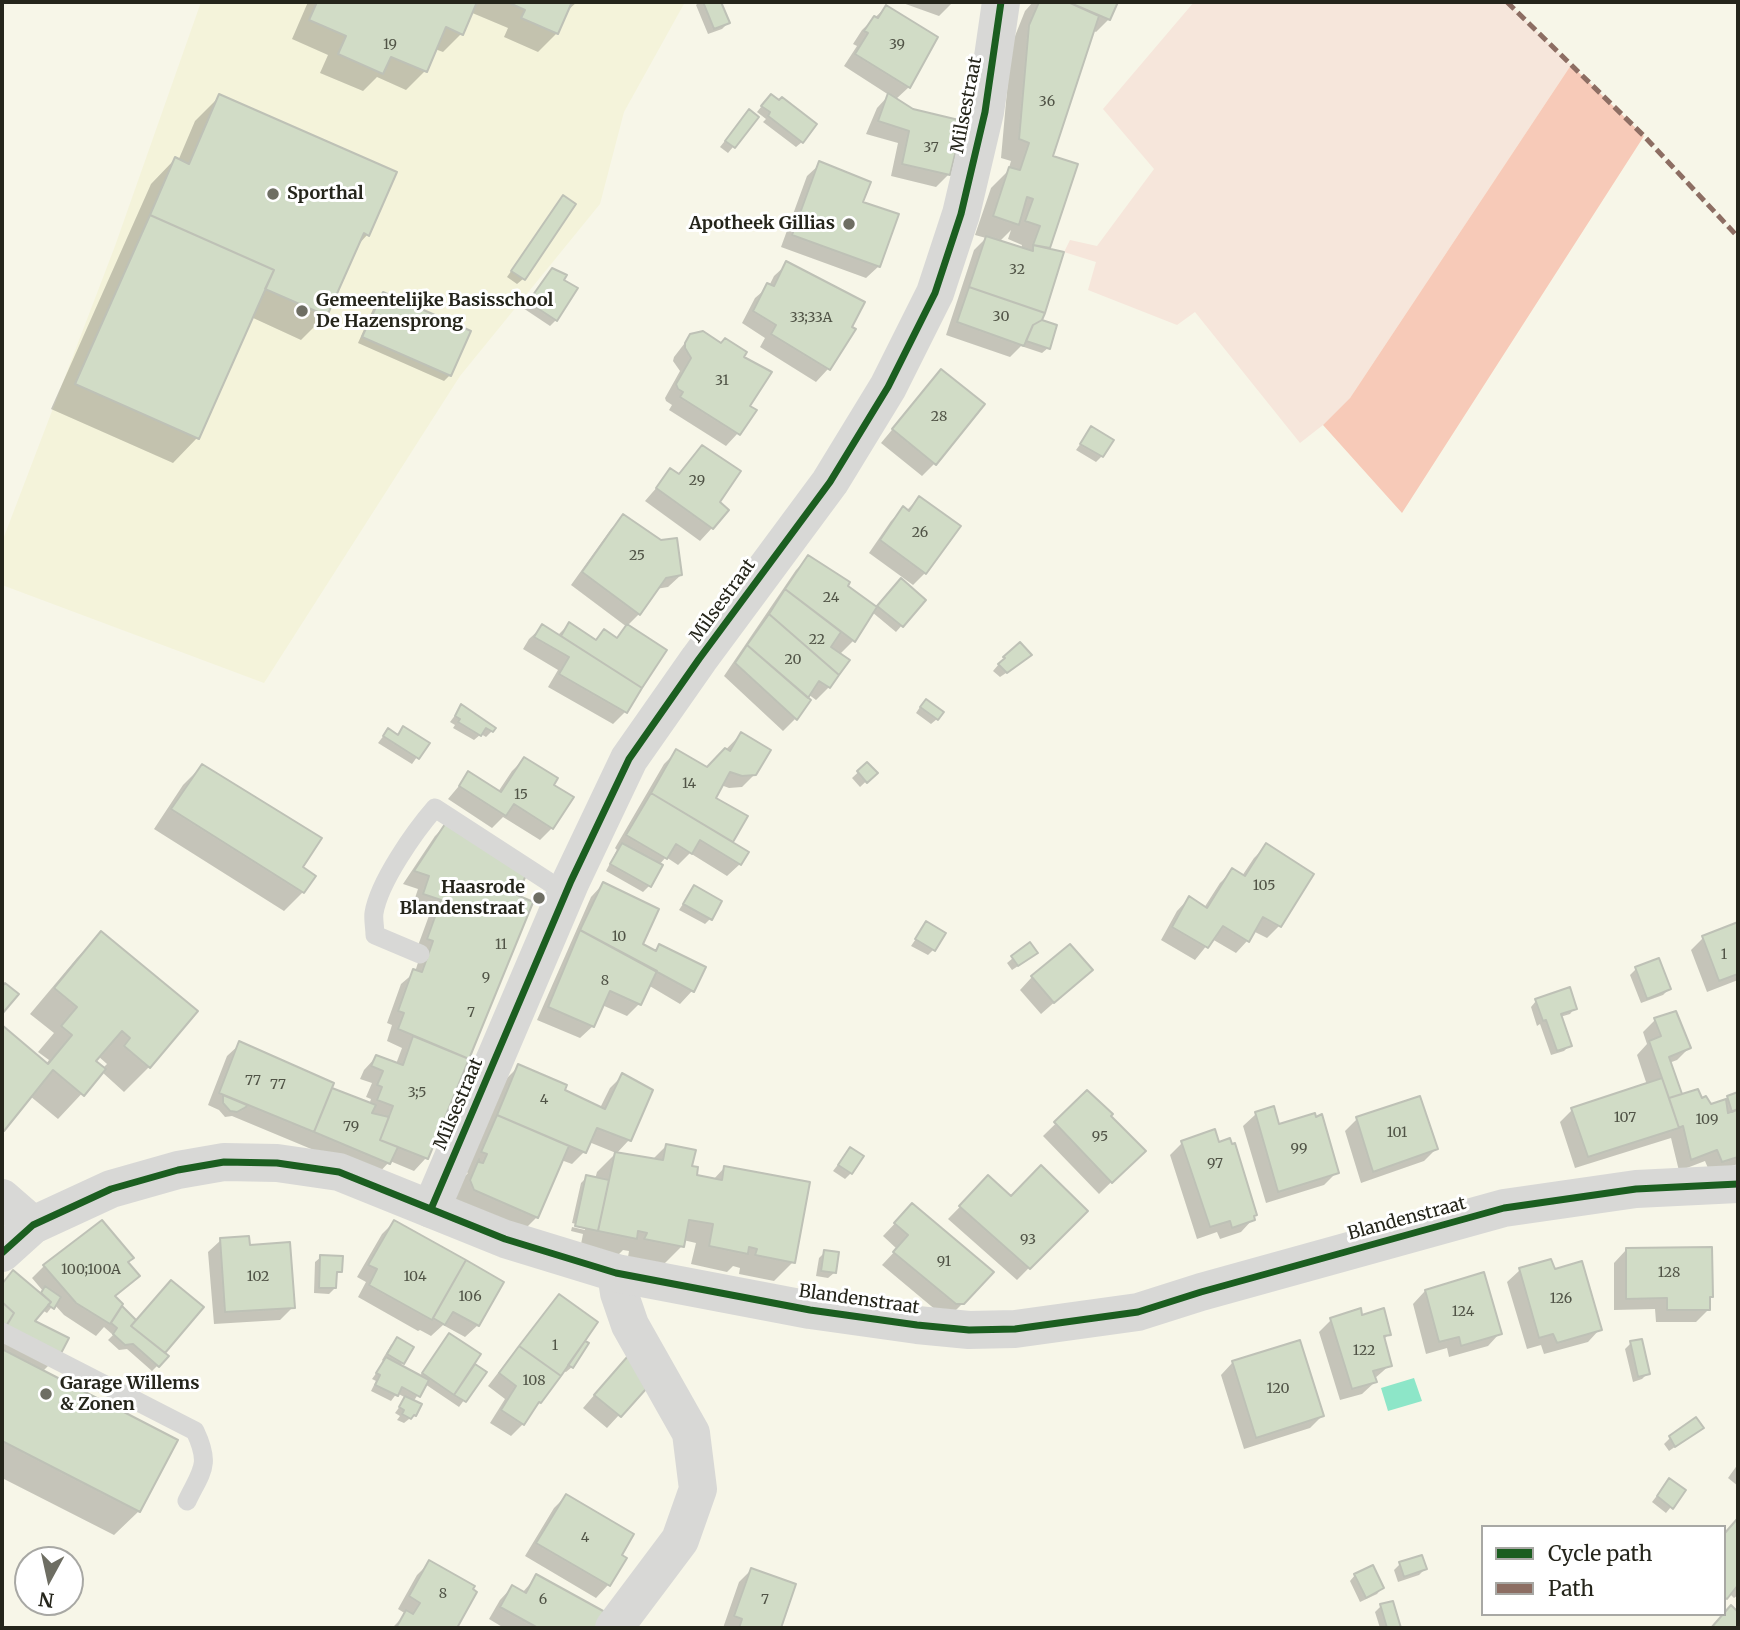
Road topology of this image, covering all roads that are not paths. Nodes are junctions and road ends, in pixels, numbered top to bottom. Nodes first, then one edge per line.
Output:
1 (1001, 2) edge
2 (566, 893) junction
3 (421, 954) dead end
4 (1738, 1184) edge
5 (2, 1198) edge
6 (431, 1209) junction
7 (33, 1225) junction
8 (2, 1253) edge
9 (616, 1273) junction
10 (2, 1332) edge
11 (187, 1501) dead end
12 (614, 1628) edge

1 - 2 street, Milsestraat
2 - 3 lane
2 - 6 street, Milsestraat
4 - 9 street, Blandenstraat
5 - 7 street
6 - 7 street, Blandenstraat
6 - 9 street, Blandenstraat
7 - 8 street, Blandenstraat
9 - 12 street
10 - 11 lane

